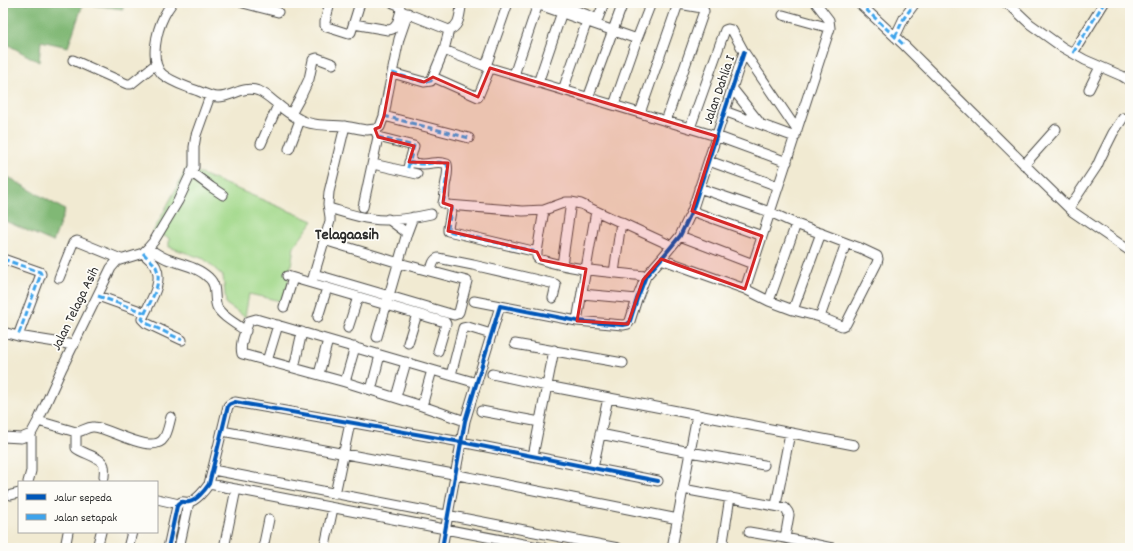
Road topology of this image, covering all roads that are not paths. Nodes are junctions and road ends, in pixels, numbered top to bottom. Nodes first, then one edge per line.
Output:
1 (172, 3) edge
2 (243, 3) edge
3 (330, 3) edge
4 (360, 3) edge
5 (393, 3) edge
6 (462, 3) edge
7 (508, 3) edge
8 (556, 3) edge
9 (604, 3) edge
10 (623, 3) edge
11 (651, 3) edge
12 (816, 3) edge
13 (859, 3) edge
14 (915, 3) edge
15 (1006, 3) edge
16 (1104, 3) edge
17 (536, 4) edge
18 (676, 4) edge
19 (264, 6) edge
20 (278, 12) dead end
21 (405, 12) junction
22 (562, 12) junction
23 (783, 15) dead end
24 (587, 21) junction
25 (597, 22) junction
26 (354, 24) junction
27 (830, 28) junction
28 (449, 30) junction
29 (613, 30) junction
30 (895, 37) junction
31 (637, 39) junction
32 (444, 50) junction
33 (744, 52) junction
34 (1073, 53) junction
35 (72, 60) dead end
36 (156, 64) junction
37 (333, 64) dead end
38 (488, 67) junction
39 (1100, 67) junction
40 (392, 73) junction
41 (514, 75) junction
42 (433, 77) junction
43 (1130, 81) edge
44 (538, 83) junction
45 (732, 88) junction
46 (1089, 89) dead end
47 (563, 90) junction
48 (210, 96) junction
49 (588, 98) junction
50 (278, 104) junction
51 (614, 105) junction
52 (724, 111) junction
53 (640, 113) junction
54 (291, 114) junction
55 (384, 116) junction
56 (1123, 118) dead end
57 (300, 120) junction
58 (666, 121) junction
59 (760, 123) junction
60 (345, 126) junction
61 (690, 128) junction
62 (1056, 129) dead end
63 (376, 133) junction
64 (796, 134) junction
65 (716, 136) junction
66 (469, 138) dead end
67 (261, 144) dead end
68 (288, 149) dead end
69 (709, 161) junction
70 (409, 162) junction
71 (787, 162) junction
72 (373, 164) junction
73 (1024, 165) junction
74 (407, 171) junction
75 (191, 172) junction
76 (417, 174) dead end
77 (778, 186) junction
78 (699, 188) junction
79 (223, 195) dead end
80 (571, 202) junction
81 (452, 206) junction
82 (363, 207) dead end
83 (329, 208) junction
84 (1069, 208) junction
85 (544, 210) junction
86 (596, 211) junction
87 (692, 211) junction
88 (770, 212) junction
89 (431, 214) dead end
90 (413, 217) junction
91 (388, 219) junction
92 (621, 222) junction
93 (796, 224) junction
94 (407, 233) junction
95 (821, 233) junction
96 (680, 236) junction
97 (762, 236) junction
98 (324, 240) junction
99 (846, 243) junction
100 (672, 246) junction
101 (1129, 247) edge
102 (146, 250) junction
103 (536, 252) junction
104 (121, 259) junction
105 (662, 259) junction
106 (5, 260) edge
107 (399, 263) junction
108 (753, 264) junction
109 (473, 265) junction
110 (562, 265) junction
111 (586, 269) junction
112 (3, 270) edge
113 (431, 271) junction
114 (614, 273) junction
115 (646, 276) junction
116 (59, 278) dead end
117 (313, 279) junction
118 (467, 281) junction
119 (327, 288) junction
120 (745, 289) junction
121 (582, 294) junction
122 (98, 296) junction
123 (358, 297) junction
124 (553, 298) dead end
125 (637, 299) junction
126 (388, 301) junction
127 (474, 301) dead end
128 (769, 301) junction
129 (500, 306) junction
130 (284, 307) dead end
131 (793, 310) junction
132 (144, 313) junction
133 (417, 314) junction
134 (318, 317) dead end
135 (820, 317) junction
136 (577, 321) junction
137 (278, 325) junction
138 (348, 328) dead end
139 (246, 331) junction
140 (3, 332) edge
141 (302, 332) junction
142 (491, 334) junction
143 (18, 336) junction
144 (377, 337) dead end
145 (182, 340) dead end
146 (328, 340) junction
147 (408, 343) dead end
148 (515, 344) dead end
149 (74, 345) junction
150 (355, 347) junction
151 (554, 350) junction
152 (438, 351) dead end
153 (380, 354) junction
154 (267, 361) junction
155 (406, 362) junction
156 (623, 363) dead end
157 (294, 368) junction
158 (432, 370) junction
159 (318, 374) junction
160 (492, 374) dead end
161 (452, 375) junction
162 (345, 382) junction
163 (477, 383) junction
164 (547, 386) junction
165 (371, 390) junction
166 (396, 397) junction
167 (608, 398) junction
168 (422, 406) junction
169 (480, 411) dead end
170 (697, 415) junction
171 (171, 417) dead end
172 (38, 421) junction
173 (465, 421) junction
174 (540, 422) junction
175 (350, 423) junction
176 (222, 431) junction
177 (76, 432) junction
178 (790, 433) junction
179 (31, 434) junction
180 (600, 434) junction
181 (3, 436) edge
182 (461, 442) junction
183 (854, 445) dead end
184 (690, 452) junction
185 (343, 454) junction
186 (533, 456) junction
187 (764, 466) dead end
188 (593, 468) junction
189 (213, 470) junction
190 (456, 474) junction
191 (104, 477) dead end
192 (28, 481) edge
193 (658, 481) dead end
194 (209, 484) junction
195 (236, 489) junction
196 (683, 489) junction
197 (335, 494) junction
198 (730, 497) junction
199 (158, 499) edge
200 (189, 502) junction
201 (179, 504) junction
202 (776, 505) junction
203 (333, 508) junction
204 (448, 515) junction
205 (269, 519) dead end
206 (678, 519) junction
207 (446, 529) junction
208 (749, 532) dead end
209 (68, 533) edge
210 (101, 533) edge
211 (132, 533) edge
212 (785, 538) junction
213 (65, 548) edge
214 (97, 548) edge
215 (128, 548) edge
216 (168, 548) edge
217 (180, 548) edge
218 (224, 548) edge
219 (263, 548) edge
220 (326, 548) edge
221 (442, 548) edge
222 (544, 548) edge
223 (618, 548) edge
224 (672, 548) edge
225 (722, 548) edge
226 (832, 548) edge

1 - 36 street
2 - 19 street
3 - 26 street
4 - 26 street
5 - 21 street
6 - 28 street
7 - 38 street
8 - 25 street
9 - 25 street
10 - 29 street
11 - 31 street
12 - 27 street
13 - 30 street
14 - 30 street
15 - 34 street
16 - 34 street
17 - 22 street
17 - 41 street
18 - 53 street
18 - 58 street
19 - 20 street
21 - 26 street
21 - 28 street
21 - 40 street
22 - 24 street
22 - 44 street
23 - 27 street
24 - 25 street
24 - 47 street
25 - 29 street
27 - 64 street
28 - 32 street
29 - 31 street
29 - 49 street
30 - 73 street
31 - 51 street
32 - 38 street
32 - 42 street
33 - 45 street, Jalan Dahlia I
33 - 61 street
33 - 64 street
34 - 39 street
35 - 36 street
36 - 48 street
37 - 54 street
38 - 41 street
38 - 42 street
39 - 43 street
39 - 46 street
40 - 42 street
40 - 55 street
41 - 44 street
44 - 47 street
45 - 52 street, Jalan Dahlia I
45 - 59 street
47 - 49 street
48 - 50 street
48 - 75 street
49 - 51 street
50 - 54 street
50 - 67 street
51 - 53 street
52 - 59 street
52 - 65 street, Jalan Dahlia I
53 - 58 street
54 - 57 street
55 - 63 street
55 - 66 street
56 - 84 street
57 - 60 street
57 - 68 street
58 - 61 street
59 - 64 street
60 - 63 street
60 - 83 street
61 - 65 street
62 - 73 street
63 - 70 street
63 - 72 street
64 - 71 street
65 - 69 street, Jalan Dahlia I
65 - 71 street
69 - 77 street
69 - 78 street, Jalan Dahlia I
70 - 74 street
70 - 81 street
71 - 77 street
72 - 74 street
72 - 82 street
73 - 84 street
74 - 76 street
75 - 79 street
75 - 102 street
77 - 88 street
78 - 87 street, Jalan Dahlia I
78 - 88 street
80 - 85 street
80 - 86 street
80 - 110 street
81 - 85 street
81 - 103 street
83 - 91 street
83 - 98 street
84 - 101 street
85 - 103 street
86 - 92 street
86 - 111 street
87 - 96 street, Jalan Dahlia I
87 - 97 street
88 - 93 street
88 - 97 street
89 - 90 street
90 - 91 street
90 - 94 street
91 - 94 street
92 - 100 street
92 - 114 street
93 - 95 street
93 - 128 street
94 - 107 street
95 - 99 street
95 - 131 street
96 - 100 street, Jalan Dahlia I
96 - 108 street
97 - 108 street
98 - 107 street
98 - 117 street
99 - 135 street
99 - 135 street
100 - 105 street, Jalan Dahlia I
102 - 104 street
102 - 132 street
102 - 139 street
103 - 110 street
104 - 116 street
104 - 122 street, Jalan Telaga Asih
105 - 115 street, Jalan Dahlia I
105 - 120 street
106 - 112 street
106 - 143 street
107 - 113 street
107 - 126 street
108 - 120 street
109 - 113 street
109 - 118 street
109 - 124 street
110 - 111 street
111 - 114 street
111 - 121 street
113 - 118 street
114 - 115 street
115 - 125 street
117 - 119 street
117 - 126 street
117 - 130 street
118 - 126 street
119 - 123 street
119 - 134 street
120 - 128 street
121 - 125 street
121 - 136 street
122 - 132 street
122 - 149 street, Jalan Telaga Asih
123 - 126 street
123 - 138 street
125 - 136 street
126 - 133 street
126 - 144 street
127 - 129 street
128 - 131 street
129 - 136 street
129 - 142 street
131 - 135 street
132 - 145 street
133 - 147 street
133 - 152 street
137 - 139 street
137 - 141 street
137 - 154 street
139 - 154 street
140 - 143 street
141 - 146 street
141 - 157 street
142 - 161 street
142 - 163 street
143 - 149 street
146 - 150 street
146 - 159 street
148 - 151 street
149 - 172 street, Jalan Telaga Asih
150 - 153 street
150 - 162 street
151 - 156 street
151 - 164 street
153 - 155 street
153 - 165 street
154 - 157 street
155 - 158 street
155 - 166 street
157 - 159 street
158 - 161 street
158 - 168 street
159 - 162 street
160 - 164 street
161 - 163 street
162 - 165 street
163 - 173 street
164 - 167 street
164 - 174 street
165 - 166 street
166 - 168 street
167 - 170 street
167 - 180 street
168 - 173 street
169 - 174 street
170 - 178 street
170 - 184 street
171 - 177 street
172 - 177 street
172 - 179 street, Jalan Telaga Asih
173 - 182 street
174 - 186 street
175 - 176 street
175 - 182 street
175 - 185 street
176 - 185 street
176 - 189 street
177 - 191 street
178 - 183 street
178 - 202 street
179 - 181 street
179 - 192 street
180 - 184 street
180 - 188 street
182 - 186 street
182 - 190 street
184 - 187 street
184 - 196 street
185 - 190 street
185 - 197 street
186 - 188 street
188 - 193 street
189 - 194 street
189 - 197 street
190 - 204 street
190 - 206 street
194 - 195 street
194 - 200 street
195 - 203 street
195 - 218 street
196 - 198 street
196 - 206 street
197 - 204 street
198 - 202 street
198 - 225 street
199 - 201 street
200 - 201 street
200 - 217 street
201 - 216 street
202 - 212 street
203 - 207 street
203 - 220 street
204 - 207 street
204 - 223 street
205 - 219 street
206 - 224 street
207 - 221 street
207 - 222 street
208 - 212 street
209 - 213 street
210 - 214 street
211 - 215 street
212 - 226 street

